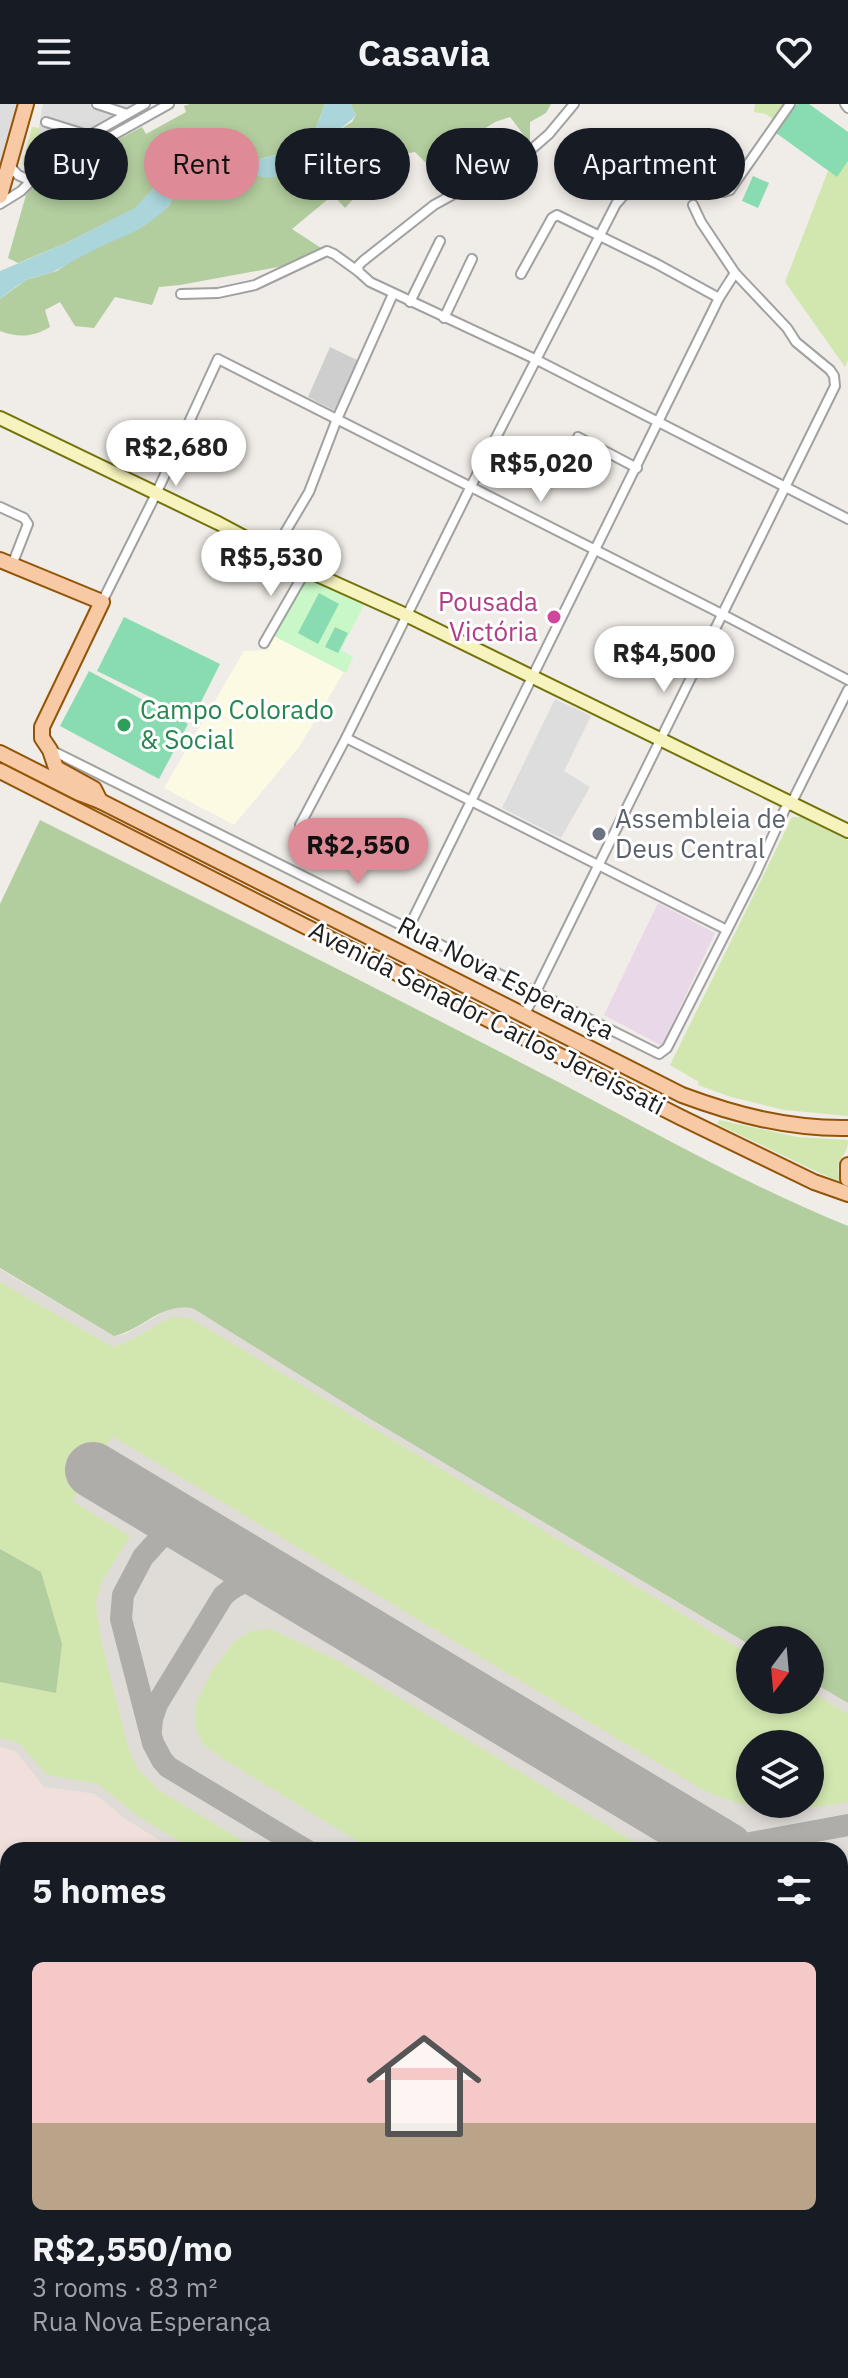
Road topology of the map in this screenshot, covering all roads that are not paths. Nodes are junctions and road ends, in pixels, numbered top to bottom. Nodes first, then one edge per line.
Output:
1 (97, 104) edge
2 (144, 104) edge
3 (169, 104) edge
4 (574, 104) edge
5 (790, 104) edge
6 (24, 108) edge
7 (127, 114) junction
8 (150, 115) junction
9 (46, 122) dead end
10 (127, 128) edge
11 (9, 165) junction
12 (24, 178) edge
13 (24, 188) edge
14 (0, 196) edge
15 (0, 204) edge
16 (693, 205) dead end
17 (599, 234) junction
18 (440, 241) dead end
19 (472, 259) dead end
20 (359, 272) junction
21 (735, 273) junction
22 (521, 274) dead end
23 (181, 294) dead end
24 (393, 294) junction
25 (719, 298) junction
26 (410, 302) junction
27 (444, 318) junction
28 (537, 360) junction
29 (0, 418) edge
30 (337, 419) junction
31 (659, 422) junction
32 (578, 437) dead end
33 (637, 468) junction
34 (471, 487) junction
35 (785, 487) junction
36 (156, 494) junction
37 (0, 507) edge
38 (848, 519) edge
39 (596, 550) junction
40 (274, 551) junction
41 (6, 562) edge
42 (306, 570) junction
43 (102, 602) junction
44 (722, 614) junction
45 (406, 615) junction
46 (264, 643) dead end
47 (534, 678) junction
48 (848, 680) edge
49 (848, 690) edge
50 (346, 738) junction
51 (659, 740) junction
52 (50, 750) junction
53 (0, 753) edge
54 (0, 771) edge
55 (100, 801) junction
56 (472, 801) junction
57 (790, 803) junction
58 (300, 825) dead end
59 (848, 831) edge
60 (597, 865) junction
61 (408, 929) junction
62 (727, 930) junction
63 (535, 993) junction
64 (524, 1016) junction
65 (848, 1128) edge
66 (848, 1165) edge
67 (848, 1179) edge
68 (848, 1194) edge

1 - 7 street
2 - 7 street
2 - 8 street
3 - 8 street
4 - 20 street
5 - 17 street
6 - 11 main road
7 - 9 street
8 - 10 street
11 - 12 street
11 - 14 main road
13 - 15 street
16 - 21 street
17 - 22 street
17 - 25 street
17 - 28 street
18 - 26 street
19 - 27 street
20 - 23 street
20 - 24 street
21 - 25 street
21 - 35 street
24 - 26 street
24 - 30 street
25 - 31 street
26 - 27 street
27 - 28 street
28 - 31 street
28 - 34 street
29 - 36 main road
30 - 34 street
30 - 36 street
30 - 40 street
31 - 33 street
31 - 35 street
32 - 33 street
33 - 39 street
34 - 39 street
34 - 45 street
35 - 38 street
35 - 44 street
36 - 40 main road
36 - 43 street
37 - 41 street
39 - 44 street
39 - 47 street
40 - 42 main road
41 - 43 main road
42 - 45 main road
42 - 46 street
43 - 52 main road
44 - 48 street
44 - 51 street
45 - 47 main road
45 - 50 street
47 - 51 main road
47 - 56 street
49 - 57 street
50 - 56 street
50 - 58 street
51 - 57 main road
51 - 60 street
52 - 55 main road
52 - 61 street, Rua Nova Esperança
53 - 55 main road, Avenida Senador Carlos Jereissati
54 - 68 main road, Avenida Senador Carlos Jereissati
55 - 64 main road, Avenida Senador Carlos Jereissati
56 - 60 street
56 - 61 street
57 - 59 main road
57 - 62 street
60 - 62 street
60 - 63 street
61 - 63 street, Rua Nova Esperança
62 - 63 street, Rua Nova Esperança
63 - 64 street
64 - 65 main road, Avenida Senador Carlos Jereissati
66 - 67 main road

